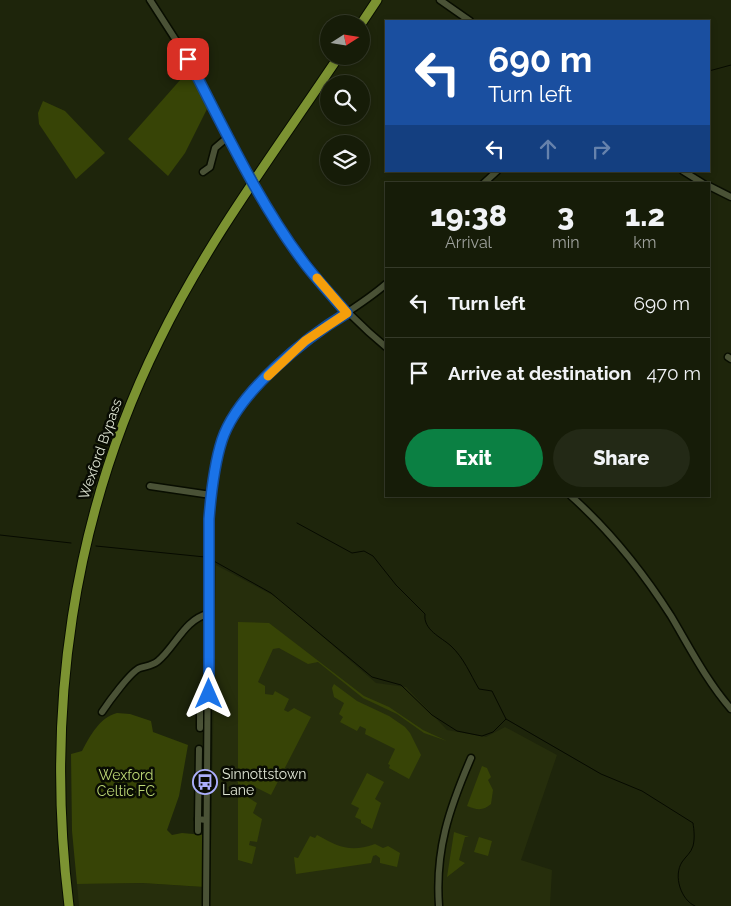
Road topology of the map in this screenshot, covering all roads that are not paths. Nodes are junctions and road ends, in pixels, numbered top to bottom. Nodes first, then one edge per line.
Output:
1 (150, 0) edge
2 (377, 0) edge
3 (440, 0) edge
4 (367, 15) edge
5 (469, 20) edge
6 (333, 65) edge
7 (229, 136) junction
8 (203, 172) dead end
9 (496, 172) edge
10 (685, 172) edge
11 (485, 182) edge
12 (701, 182) edge
13 (710, 186) edge
14 (731, 197) edge
15 (385, 285) edge
16 (347, 313) junction
17 (385, 346) edge
18 (150, 486) dead end
19 (211, 495) junction
20 (572, 497) edge
21 (208, 614) junction
22 (200, 700) dead end
23 (731, 709) edge
24 (102, 712) dead end
25 (200, 713) junction
26 (209, 714) junction
27 (200, 728) dead end
28 (199, 749) dead end
29 (471, 758) dead end
30 (198, 820) junction
31 (206, 820) junction
32 (198, 831) dead end
33 (70, 906) edge
34 (206, 906) edge
35 (439, 906) edge

1 - 7 street
2 - 4 highway
3 - 5 street
6 - 33 highway, Wexford Bypass
7 - 8 street
7 - 16 street, bridge
9 - 11 street
10 - 12 street
13 - 14 street
15 - 16 street
16 - 17 street
16 - 19 street
18 - 19 street
19 - 21 street
20 - 23 street
21 - 24 street
21 - 26 street
22 - 25 street
25 - 26 street
25 - 27 street
26 - 31 street
28 - 30 street
29 - 35 street
30 - 31 street
30 - 32 street
31 - 34 street

